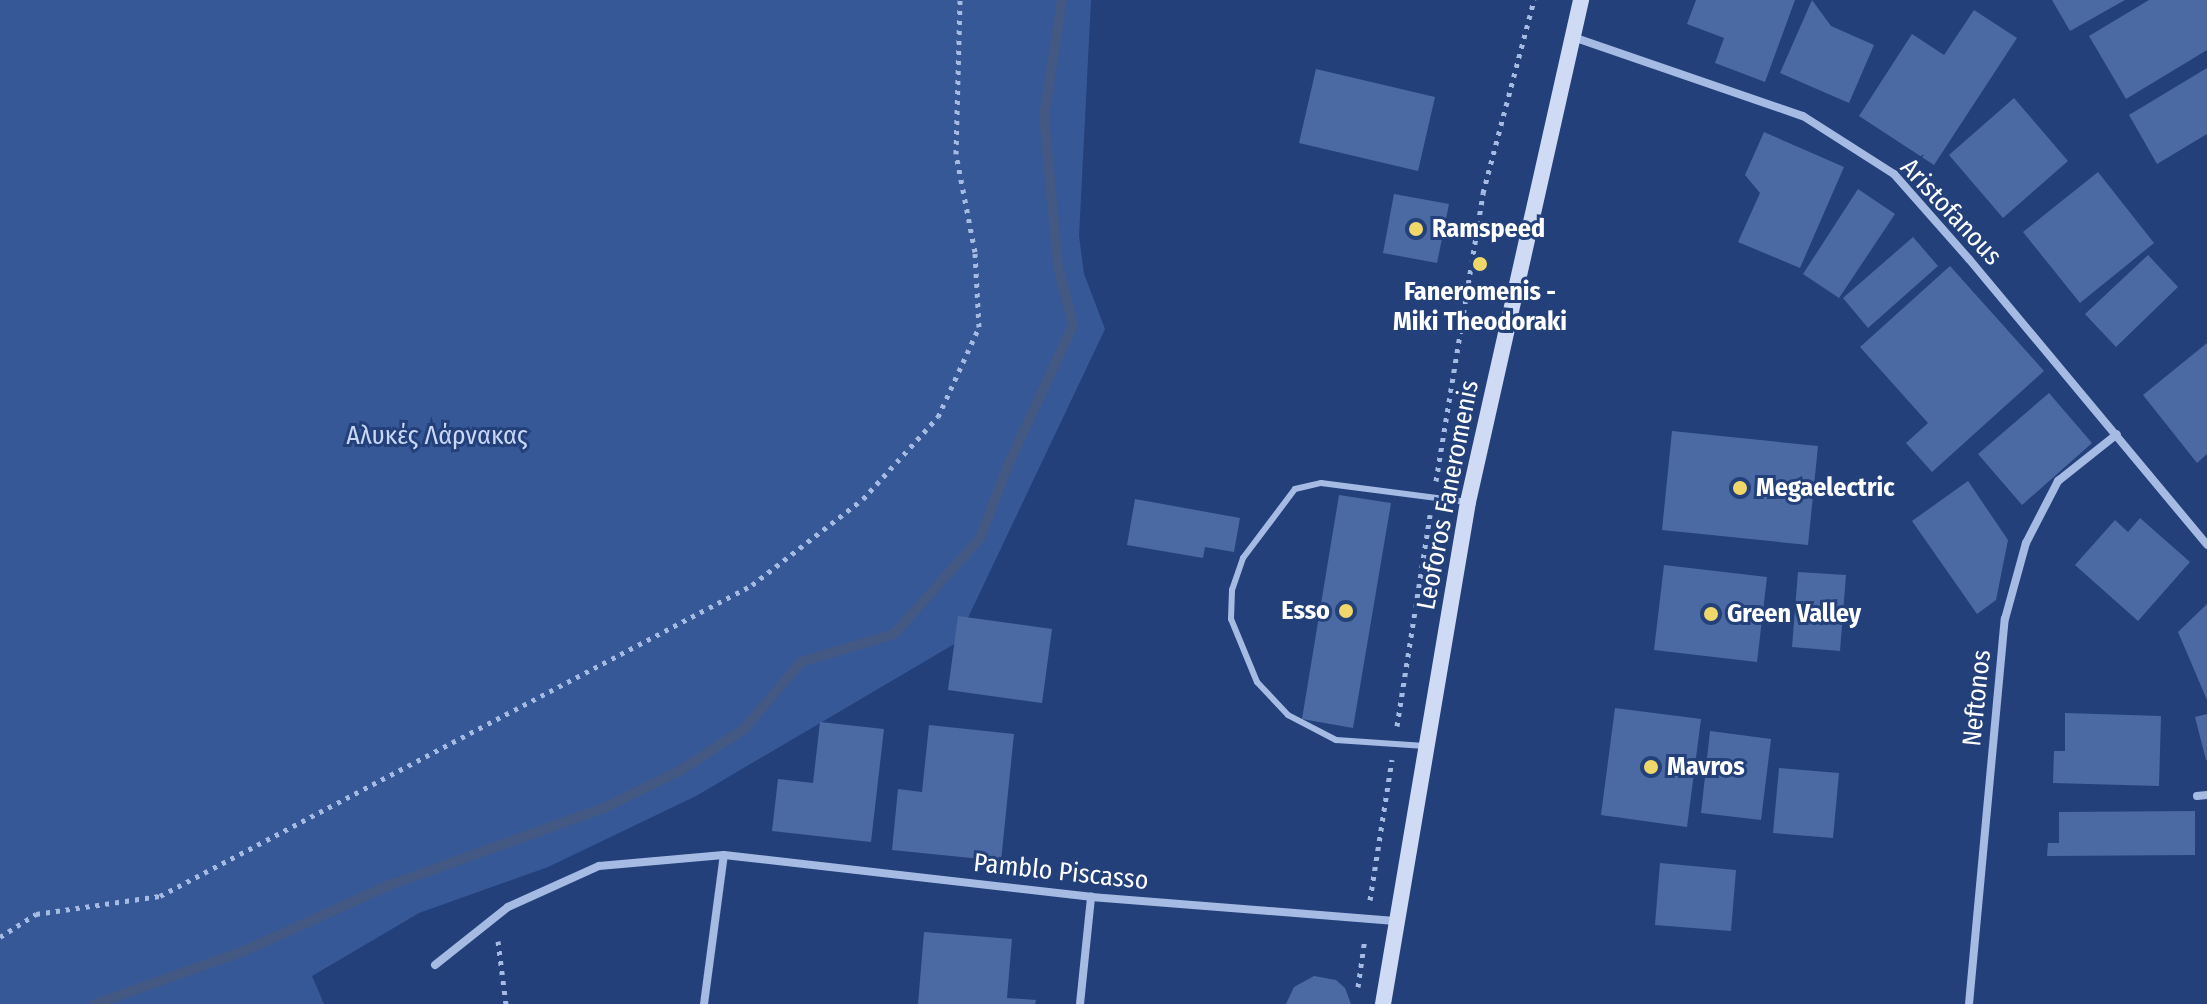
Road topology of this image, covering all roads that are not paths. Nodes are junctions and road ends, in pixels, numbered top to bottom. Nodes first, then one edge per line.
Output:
1 (1581, 0) edge
2 (1573, 37) junction
3 (2117, 434) junction
4 (1468, 502) junction
5 (2207, 545) edge
6 (1425, 746) junction
7 (2207, 795) edge
8 (2197, 796) dead end
9 (724, 855) junction
10 (1091, 897) junction
11 (1395, 921) junction
12 (435, 965) dead end
13 (704, 1004) edge
14 (1080, 1004) edge
15 (1383, 1004) edge
16 (1969, 1004) edge

1 - 2 main road, Leoforos Faneromenis
2 - 3 street, Aristofanous
2 - 4 main road, Leoforos Faneromenis
3 - 5 street, Aristofanous
3 - 16 street, Neftonos
4 - 6 main road, Leoforos Faneromenis
4 - 6 lane
6 - 11 main road, Leoforos Faneromenis
7 - 8 street
9 - 10 street, Pamblo Piscasso
9 - 12 street, Pamblo Piscasso
9 - 13 street
10 - 11 street, Pamblo Piscasso
10 - 14 street
11 - 15 main road, Leoforos Faneromenis

